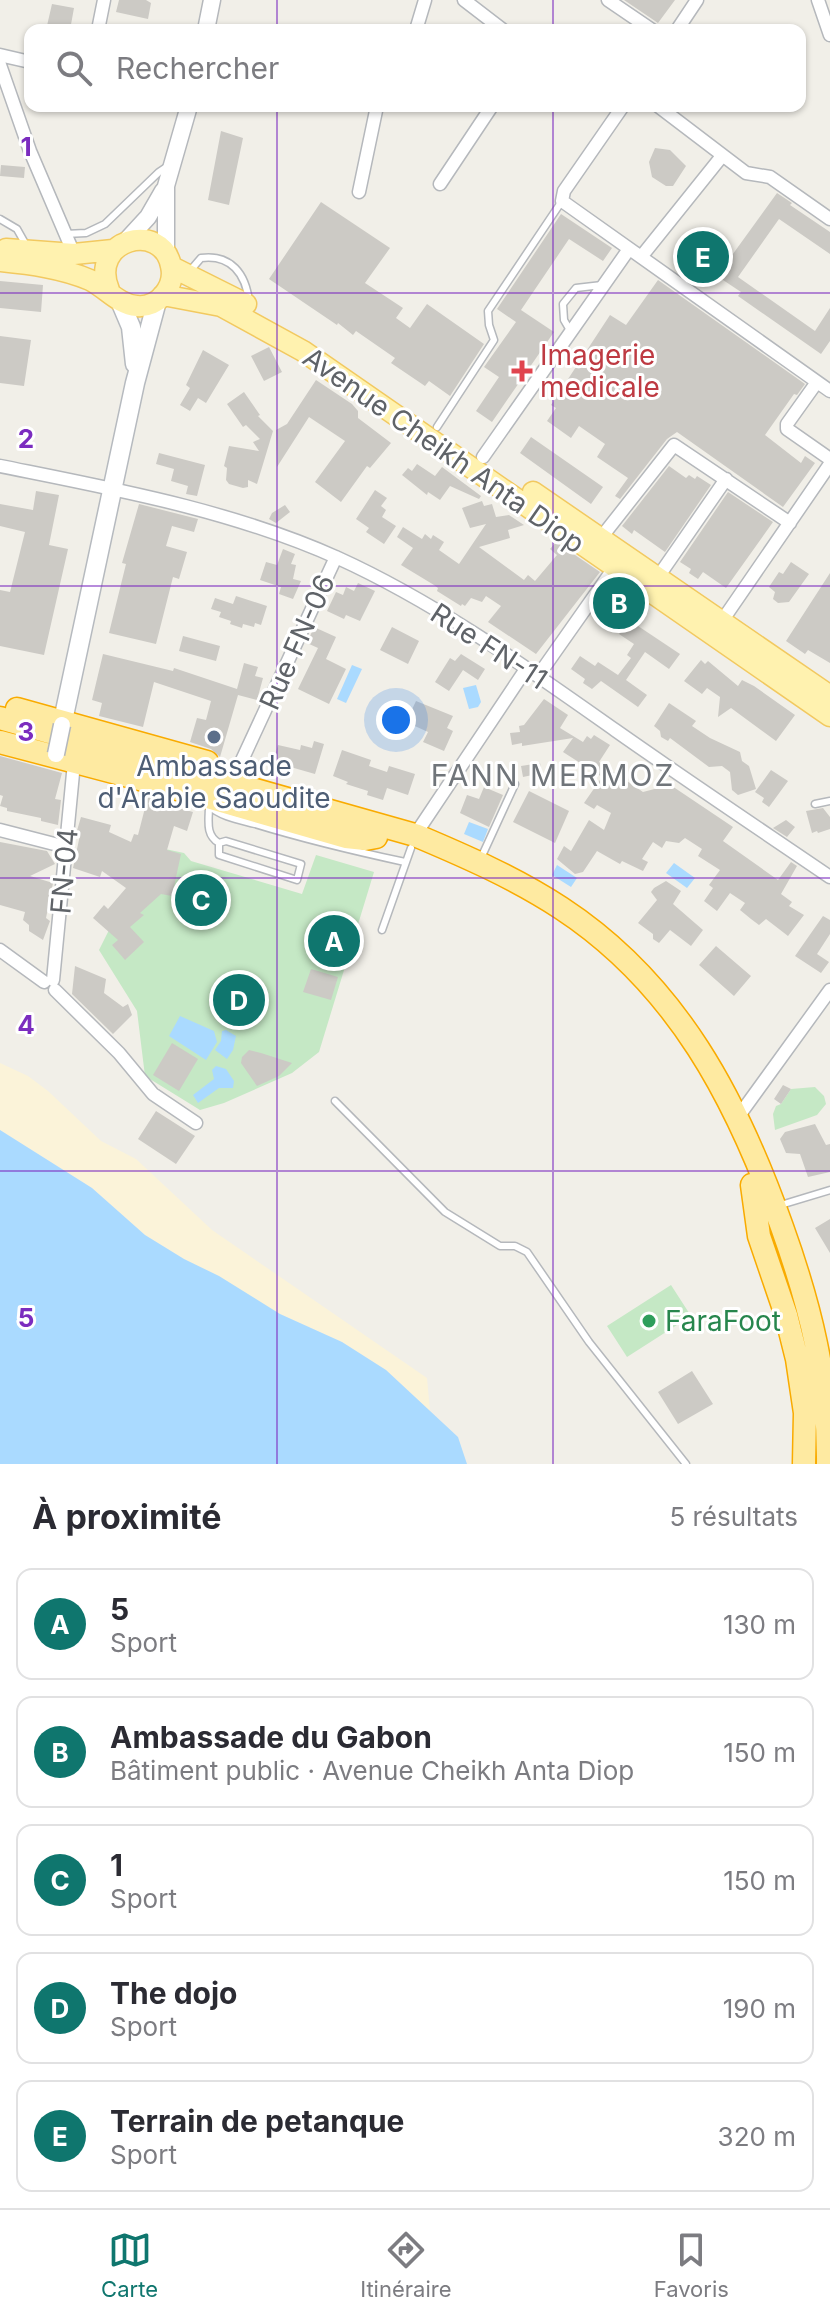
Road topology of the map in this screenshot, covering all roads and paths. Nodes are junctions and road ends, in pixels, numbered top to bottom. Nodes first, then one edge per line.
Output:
1 (104, 0) edge
2 (212, 0) edge
3 (425, 0) edge
4 (464, 0) edge
5 (608, 0) edge
6 (697, 0) edge
7 (818, 0) edge
8 (99, 24) edge
9 (207, 24) edge
10 (418, 24) edge
11 (495, 24) edge
12 (643, 24) edge
13 (681, 24) edge
14 (830, 35) edge
15 (0, 55) edge
16 (24, 61) edge
17 (0, 65) edge
18 (187, 112) edge
19 (376, 112) edge
20 (488, 112) edge
21 (615, 112) edge
22 (666, 112) edge
23 (722, 156) junction
24 (171, 164) junction
25 (440, 184) dead end
26 (166, 186) junction
27 (359, 192) dead end
28 (562, 201) junction
29 (0, 219) edge
30 (830, 219) edge
31 (65, 234) junction
32 (119, 246) junction
33 (0, 249) edge
34 (629, 249) junction
35 (30, 251) junction
36 (74, 254) junction
37 (641, 257) junction
38 (0, 261) edge
39 (175, 265) junction
40 (602, 285) junction
41 (115, 296) junction
42 (160, 298) junction
43 (250, 306) junction
44 (571, 332) junction
45 (817, 382) junction
46 (135, 383) junction
47 (830, 391) edge
48 (437, 427) junction
49 (483, 457) junction
50 (830, 462) edge
51 (0, 466) edge
52 (726, 479) junction
53 (826, 480) edge
54 (112, 488) junction
55 (790, 523) junction
56 (600, 539) junction
57 (336, 557) junction
58 (614, 568) junction
59 (658, 577) junction
60 (722, 621) junction
61 (532, 672) junction
62 (830, 696) edge
63 (0, 705) edge
64 (830, 716) edge
65 (0, 718) edge
66 (62, 723) junction
67 (0, 731) edge
68 (0, 742) edge
69 (61, 758) junction
70 (237, 771) junction
71 (515, 784) dead end
72 (206, 801) junction
73 (830, 801) edge
74 (815, 804) dead end
75 (321, 809) junction
76 (0, 830) edge
77 (376, 837) junction
78 (219, 843) junction
79 (66, 847) junction
80 (410, 848) junction
81 (480, 861) junction
82 (830, 877) edge
83 (382, 930) dead end
84 (0, 950) edge
85 (51, 984) junction
86 (830, 990) edge
87 (335, 1101) dead end
88 (738, 1117) junction
89 (196, 1123) dead end
90 (758, 1180) junction
91 (830, 1190) edge
92 (784, 1204) junction
93 (830, 1331) edge
94 (686, 1464) edge
95 (804, 1464) edge
96 (817, 1464) edge
97 (828, 1464) edge

1 - 8 street
2 - 9 street
3 - 10 street
4 - 11 street
5 - 12 street
6 - 13 street
7 - 14 street
15 - 16 street
17 - 31 street
18 - 24 street
19 - 27 street
20 - 25 street
21 - 28 street
22 - 23 street
23 - 30 street
23 - 37 street
24 - 26 street
24 - 31 lane
26 - 32 street
26 - 39 street
28 - 34 street
28 - 48 lane
29 - 35 lane
31 - 36 street
32 - 36 main road
32 - 39 main road
32 - 41 main road
33 - 35 main road
34 - 37 street
34 - 40 street
35 - 36 main road
37 - 45 street
38 - 41 main road
39 - 42 main road
39 - 43 main road, Avenue Cheikh Anta Diop
39 - 43 lane
40 - 44 street
40 - 44 lane
41 - 42 main road
41 - 46 main road
42 - 46 main road
42 - 58 main road, Avenue Cheikh Anta Diop
43 - 48 main road, Avenue Cheikh Anta Diop
44 - 49 street
45 - 47 street
45 - 50 street
46 - 54 main road
48 - 49 main road, Avenue Cheikh Anta Diop
49 - 56 main road, Avenue Cheikh Anta Diop
50 - 53 street
51 - 54 street, Rue FN-11
52 - 55 street
52 - 56 street
52 - 59 street
53 - 55 street
54 - 57 street, Rue FN-11
54 - 66 main road
55 - 60 street
56 - 59 main road, Avenue Cheikh Anta Diop
57 - 61 street, Rue FN-11
57 - 70 street, Rue FN-06
58 - 61 street
58 - 64 main road, Avenue Cheikh Anta Diop
59 - 60 main road, Avenue Cheikh Anta Diop
60 - 62 main road, Avenue Cheikh Anta Diop
61 - 80 street
61 - 82 street, Rue FN-11
63 - 66 highway
65 - 75 highway
66 - 69 street, bridge
66 - 70 highway
67 - 77 highway
68 - 69 highway
69 - 72 highway
69 - 79 street, FN-04
70 - 75 highway
71 - 81 lane
72 - 77 highway
72 - 78 lane
72 - 80 lane
73 - 74 lane
75 - 80 highway
76 - 79 street
77 - 80 highway
78 - 78 lane
79 - 85 street, FN-04
80 - 81 highway
80 - 83 lane
80 - 90 highway
81 - 88 highway
84 - 85 street
85 - 89 street
86 - 88 street
87 - 94 lane
88 - 90 highway
90 - 92 highway
90 - 95 highway
90 - 96 highway
90 - 97 highway
91 - 92 lane
92 - 93 highway

